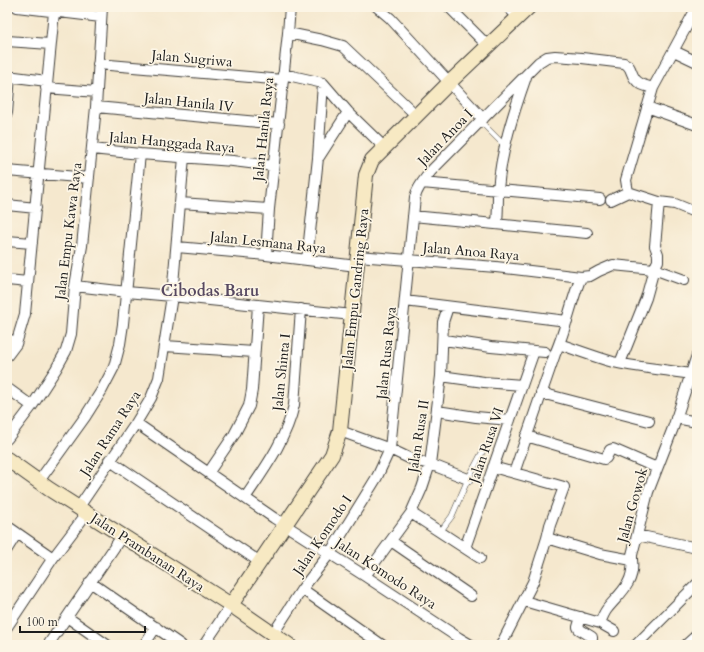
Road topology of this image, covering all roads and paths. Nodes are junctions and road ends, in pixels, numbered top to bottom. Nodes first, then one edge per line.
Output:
1 (17, 7) edge
2 (290, 7) edge
3 (377, 7) edge
4 (449, 7) edge
5 (529, 7) edge
6 (697, 7) edge
7 (54, 12) junction
8 (102, 12) edge
9 (513, 12) edge
10 (288, 33) junction
11 (7, 41) edge
12 (50, 44) junction
13 (488, 46) junction
14 (674, 51) junction
15 (697, 62) edge
16 (98, 64) junction
17 (527, 74) junction
18 (8, 76) edge
19 (283, 77) junction
20 (450, 82) junction
21 (323, 83) junction
22 (47, 85) junction
23 (653, 88) junction
24 (97, 92) junction
25 (96, 107) junction
26 (648, 107) junction
27 (348, 112) junction
28 (7, 113) edge
29 (416, 115) junction
30 (481, 120) junction
31 (279, 124) junction
32 (697, 125) edge
33 (505, 146) junction
34 (384, 148) junction
35 (92, 149) junction
36 (140, 154) junction
37 (184, 157) junction
38 (318, 158) junction
39 (273, 166) junction
40 (7, 171) edge
41 (39, 174) junction
42 (89, 178) junction
43 (422, 183) junction
44 (498, 190) junction
45 (628, 192) junction
46 (659, 202) junction
47 (180, 203) junction
48 (7, 205) edge
49 (36, 208) junction
50 (269, 209) junction
51 (697, 213) edge
52 (413, 216) junction
53 (497, 224) junction
54 (587, 233) dead end
55 (7, 241) edge
56 (32, 243) junction
57 (177, 247) junction
58 (266, 255) junction
59 (307, 260) junction
60 (408, 260) junction
61 (358, 261) junction
62 (654, 269) junction
63 (581, 277) junction
64 (7, 280) edge
65 (684, 280) dead end
66 (28, 282) junction
67 (75, 286) junction
68 (127, 292) junction
69 (172, 296) junction
70 (405, 301) junction
71 (258, 305) junction
72 (448, 307) junction
73 (302, 309) junction
74 (352, 315) junction
75 (567, 321) junction
76 (444, 340) junction
77 (11, 341) edge
78 (559, 344) junction
79 (165, 346) junction
80 (534, 351) junction
81 (254, 352) junction
82 (545, 352) dead end
83 (697, 355) edge
84 (7, 356) edge
85 (620, 363) junction
86 (690, 374) junction
87 (441, 376) junction
88 (522, 385) junction
89 (7, 388) edge
90 (541, 393) junction
91 (32, 406) junction
92 (437, 411) junction
93 (676, 418) junction
94 (510, 420) junction
95 (649, 421) dead end
96 (697, 422) edge
97 (136, 423) junction
98 (340, 431) junction
99 (526, 436) junction
100 (7, 439) edge
101 (485, 447) dead end
102 (390, 449) junction
103 (7, 459) edge
104 (109, 460) junction
105 (430, 464) junction
106 (493, 467) junction
107 (657, 468) junction
108 (209, 472) junction
109 (514, 473) junction
110 (468, 479) junction
111 (39, 481) junction
112 (245, 498) junction
113 (83, 510) junction
114 (411, 513) junction
115 (7, 526) edge
116 (285, 526) junction
117 (440, 532) junction
118 (17, 533) junction
119 (638, 534) junction
120 (122, 536) junction
121 (547, 538) junction
122 (391, 542) junction
123 (465, 548) junction
124 (697, 548) edge
125 (7, 549) edge
126 (330, 553) junction
127 (53, 558) junction
128 (480, 558) dead end
129 (632, 560) junction
130 (260, 562) junction
131 (365, 576) junction
132 (90, 582) junction
133 (697, 584) edge
134 (302, 590) junction
135 (471, 596) dead end
136 (524, 600) junction
137 (231, 605) junction
138 (67, 617) junction
139 (581, 617) junction
140 (600, 623) junction
141 (7, 627) edge
142 (156, 628) junction
143 (614, 631) dead end
144 (273, 634) junction
145 (697, 635) edge
146 (94, 641) edge
147 (48, 645) edge
148 (107, 645) edge
149 (144, 645) edge
150 (181, 645) edge
151 (204, 645) edge
152 (289, 645) edge
153 (382, 645) edge
154 (471, 645) edge
155 (500, 645) edge
156 (590, 645) edge
157 (636, 645) edge
158 (686, 645) edge

1 - 7 street
2 - 10 street, Jalan Hanila Raya
3 - 20 street
4 - 13 street
5 - 9 street, Jalan Empu Gandring Raya
6 - 14 street
7 - 8 street
7 - 12 street
8 - 16 street, Jalan Empu Kawa Raya
9 - 13 street, Jalan Empu Gandring Raya
10 - 19 street, Jalan Hanila Raya
10 - 29 street
11 - 12 street
12 - 22 street
13 - 20 street, Jalan Empu Gandring Raya
14 - 15 street
14 - 23 street
16 - 19 street, Jalan Sugriwa
16 - 24 street, Jalan Empu Kawa Raya
17 - 23 street, Jalan Anoa I
17 - 30 street, Jalan Anoa I
17 - 33 street
18 - 22 street
18 - 28 street
19 - 21 street, Jalan Sugriwa
19 - 31 street, Jalan Hanila Raya
20 - 29 street, Jalan Empu Gandring Raya
20 - 30 street
21 - 27 street
21 - 38 street
22 - 24 street
22 - 41 street
23 - 26 street
24 - 25 street, Jalan Empu Kawa Raya
25 - 31 street, Jalan Hanila IV
25 - 35 street, Jalan Empu Kawa Raya
26 - 32 street
26 - 45 street
27 - 34 street
27 - 38 street
29 - 34 street, Jalan Empu Gandring Raya
30 - 33 lane
30 - 43 street, Jalan Anoa I
31 - 39 street, Jalan Hanila Raya
33 - 44 street
34 - 61 street, Jalan Empu Gandring Raya
35 - 36 street, Jalan Hanggada Raya
35 - 42 street, Jalan Empu Kawa Raya
36 - 37 street, Jalan Hanggada Raya
36 - 68 street
37 - 39 street, Jalan Hanggada Raya
37 - 47 street, Jalan Rama Raya
38 - 59 street
39 - 50 street, Jalan Hanila Raya
40 - 41 street
41 - 42 street
41 - 49 street
42 - 67 street, Jalan Empu Kawa Raya
43 - 44 street
43 - 52 street, Jalan Anoa I
44 - 45 street
44 - 53 street
45 - 46 street
46 - 51 street
46 - 62 street
47 - 50 street
47 - 57 street, Jalan Rama Raya
48 - 49 street
49 - 56 street
50 - 58 street, Jalan Hanila Raya
52 - 53 street
52 - 60 street, Jalan Anoa I
53 - 54 street
55 - 56 street
56 - 66 street
57 - 58 street, Jalan Lesmana Raya
57 - 69 street, Jalan Rama Raya
58 - 59 street, Jalan Lesmana Raya
59 - 61 street, Jalan Lesmana Raya
60 - 61 street, Jalan Anoa Raya
60 - 63 street, Jalan Anoa Raya
60 - 70 street, Jalan Rusa Raya
61 - 74 street, Jalan Empu Gandring Raya
62 - 63 street
62 - 65 street
62 - 85 street
63 - 75 street
64 - 66 street
66 - 77 street
67 - 68 street
67 - 91 street, Jalan Empu Kawa Raya
68 - 69 street
68 - 111 street
69 - 71 street
69 - 79 street, Jalan Rama Raya
70 - 72 street
70 - 102 street, Jalan Rusa Raya
71 - 73 street
71 - 81 street
72 - 75 street
72 - 76 street, Jalan Rusa II
73 - 74 street
73 - 112 street, Jalan Shinta I
74 - 98 street, Jalan Empu Gandring Raya
75 - 78 street
76 - 80 street
76 - 87 street, Jalan Rusa II
77 - 84 street
78 - 85 street
78 - 90 street
79 - 81 street
79 - 97 street, Jalan Rama Raya
80 - 82 street
80 - 88 street, Jalan Rusa VI
81 - 108 street
83 - 86 street, Jalan Gowok
85 - 86 street
86 - 93 street, Jalan Gowok
87 - 88 street
87 - 92 street, Jalan Rusa II
88 - 94 street, Jalan Rusa VI
89 - 91 street
90 - 95 street
90 - 99 street
91 - 100 street, Jalan Empu Kawa Raya
92 - 94 street
92 - 105 street, Jalan Rusa II
93 - 96 street
93 - 107 street, Jalan Gowok
94 - 106 street, Jalan Rusa VI
97 - 104 street, Jalan Rama Raya
97 - 108 street, Jalan Komodo Raya
98 - 102 street
98 - 116 street, Jalan Empu Gandring Raya
99 - 107 street
99 - 109 street
101 - 110 lane
102 - 105 street
102 - 126 street, Jalan Komodo I
103 - 111 street, Jalan Prambanan Raya
104 - 113 street, Jalan Rama Raya
104 - 130 street
105 - 110 street
105 - 114 street, Jalan Rusa II
106 - 109 street
106 - 123 street, Jalan Rusa VI
107 - 119 street, Jalan Gowok
108 - 112 street, Jalan Komodo Raya
109 - 121 street
110 - 117 lane
111 - 113 street, Jalan Prambanan Raya
112 - 116 street, Jalan Komodo Raya
113 - 120 street, Jalan Prambanan Raya
113 - 127 street, Jalan Rama Raya
114 - 117 street
114 - 122 street, Jalan Rusa II
115 - 118 street
116 - 126 street, Jalan Komodo Raya
116 - 130 street, Jalan Empu Gandring Raya
117 - 123 street
118 - 125 street
118 - 127 street
119 - 124 street
119 - 129 street, Jalan Gowok
120 - 132 street
120 - 137 street, Jalan Prambanan Raya
121 - 129 street, Jalan Gowok
121 - 136 street
122 - 131 street, Jalan Rusa II
122 - 135 street
123 - 128 street
126 - 131 street, Jalan Komodo Raya
126 - 134 street, Jalan Komodo I
127 - 141 street, Jalan Rama Raya
129 - 140 street
130 - 137 street, Jalan Empu Gandring Raya
131 - 154 street, Jalan Komodo Raya
132 - 138 street
132 - 142 street
133 - 157 street
134 - 144 street, Jalan Komodo I
134 - 153 street
136 - 139 street
136 - 155 street
137 - 144 street, Jalan Prambanan Raya
137 - 151 street
138 - 146 street
138 - 147 street
139 - 140 street
139 - 156 street
140 - 143 street
142 - 149 street
142 - 150 street
144 - 152 street, Jalan Prambanan Raya
145 - 158 street
146 - 148 street

